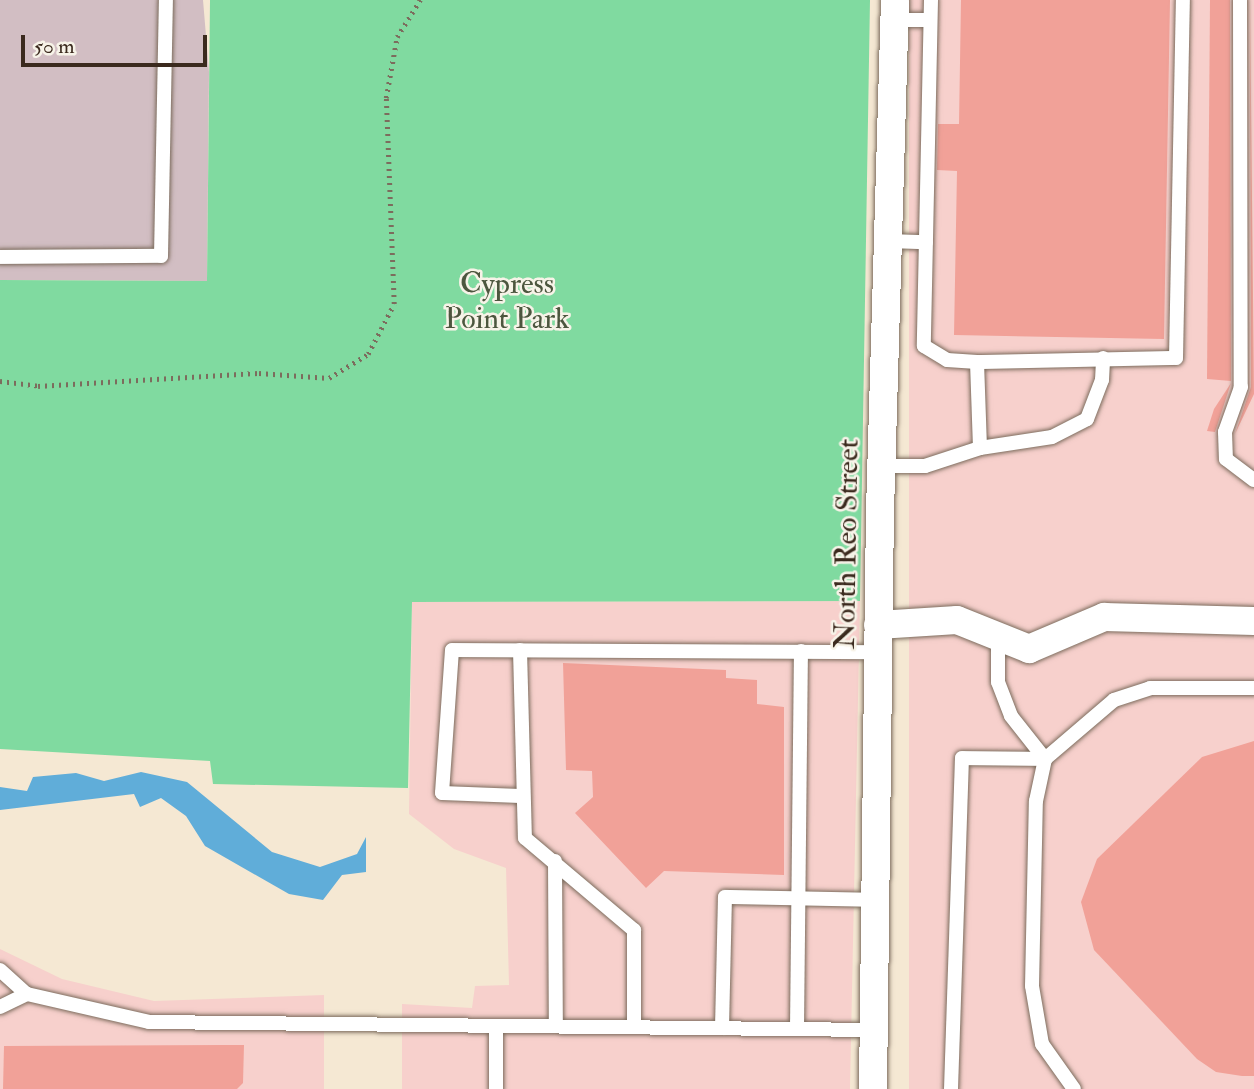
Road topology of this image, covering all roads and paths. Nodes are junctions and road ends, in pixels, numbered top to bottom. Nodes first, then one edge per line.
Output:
1 (166, 0) edge
2 (420, 0) edge
3 (931, 0) edge
4 (1183, 0) edge
5 (1240, 0) edge
6 (895, 10) edge
7 (929, 20) junction
8 (888, 241) junction
9 (926, 242) junction
10 (0, 257) edge
11 (1248, 261) edge
12 (1104, 358) junction
13 (976, 362) junction
14 (0, 381) edge
15 (980, 448) junction
16 (881, 466) junction
17 (1254, 481) edge
18 (1254, 606) edge
19 (1196, 618) junction
20 (1254, 621) edge
21 (998, 634) junction
22 (878, 638) junction
23 (520, 650) junction
24 (801, 651) junction
25 (1254, 688) edge
26 (1045, 759) junction
27 (520, 796) junction
28 (555, 861) junction
29 (798, 898) junction
30 (875, 900) junction
31 (0, 970) edge
32 (27, 994) junction
33 (0, 1007) edge
34 (496, 1026) junction
35 (556, 1026) junction
36 (634, 1027) junction
37 (722, 1028) junction
38 (797, 1029) junction
39 (874, 1030) junction
40 (496, 1089) edge
41 (873, 1089) edge
42 (951, 1089) edge
43 (1074, 1089) edge

1 - 10 lane
2 - 14 path
3 - 7 lane
4 - 12 lane
5 - 11 lane
6 - 7 lane
6 - 8 street, North Reo Street
7 - 9 lane
8 - 9 lane
8 - 16 street, North Reo Street
9 - 13 lane
11 - 17 lane
12 - 13 lane
12 - 15 lane
13 - 15 lane
15 - 16 lane
16 - 22 street, North Reo Street
18 - 19 street
19 - 20 street
19 - 21 street
21 - 22 street
21 - 26 lane
22 - 24 lane
22 - 30 street, North Reo Street
23 - 24 lane
23 - 27 lane
23 - 27 lane
24 - 29 lane
25 - 26 lane
26 - 42 lane
26 - 43 lane
27 - 28 lane
28 - 35 lane
28 - 36 lane
29 - 30 lane
29 - 37 lane
29 - 38 lane
30 - 39 street, North Reo Street
31 - 32 lane
32 - 33 lane
32 - 34 lane
34 - 35 lane
34 - 40 lane
35 - 36 lane
36 - 37 lane
37 - 38 lane
38 - 39 lane
39 - 41 street, North Reo Street

